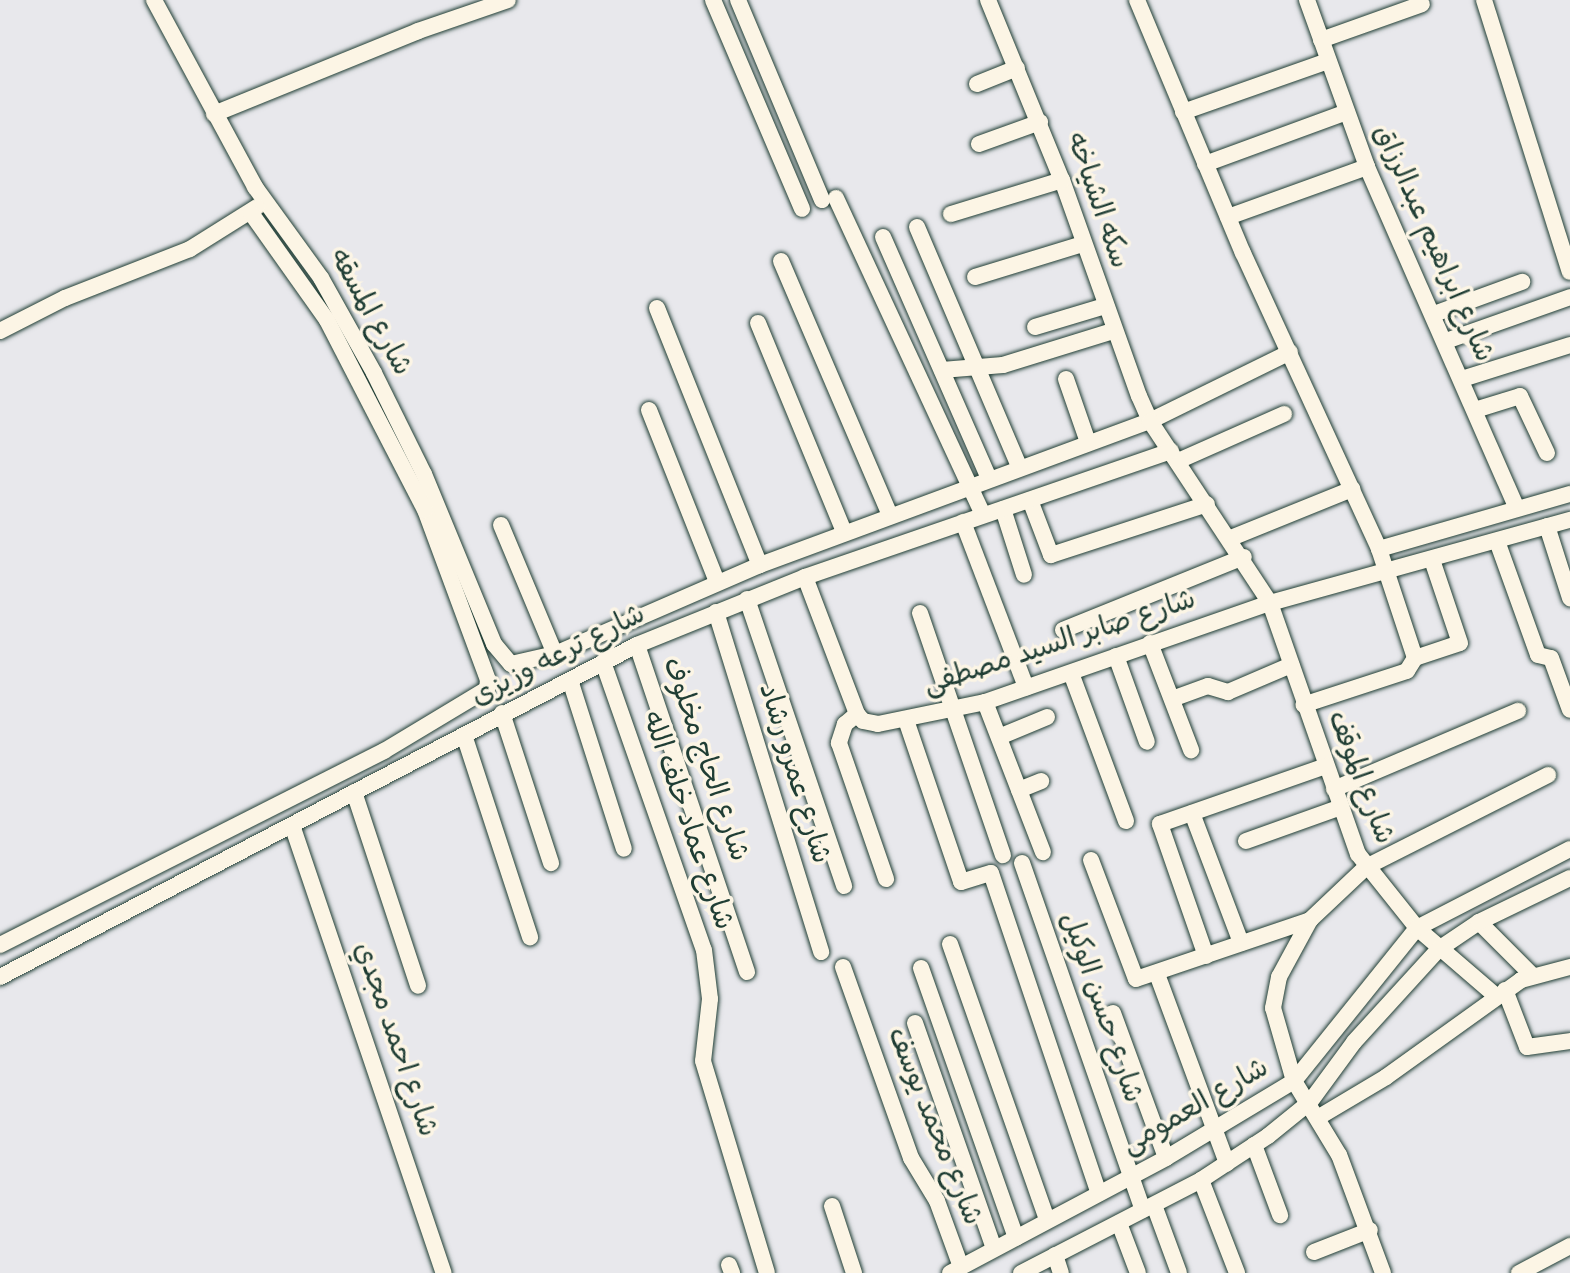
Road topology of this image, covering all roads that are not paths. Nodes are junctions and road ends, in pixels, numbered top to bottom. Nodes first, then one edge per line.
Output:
1 (154, 0) edge
2 (508, 0) edge
3 (713, 0) edge
4 (738, 0) edge
5 (988, 0) edge
6 (1137, 0) edge
7 (1307, 0) edge
8 (1485, 0) edge
9 (1422, 4) dead end
10 (1321, 40) junction
11 (1328, 61) junction
12 (1017, 68) junction
13 (977, 84) dead end
14 (1183, 112) junction
15 (1347, 112) junction
16 (214, 114) junction
17 (1040, 122) junction
18 (979, 144) dead end
19 (1205, 164) junction
20 (1367, 167) junction
21 (1062, 180) junction
22 (264, 201) junction
23 (802, 209) dead end
24 (251, 214) junction
25 (951, 214) dead end
26 (1227, 217) junction
27 (917, 227) dead end
28 (883, 237) dead end
29 (1083, 244) junction
30 (781, 261) dead end
31 (1570, 272) edge
32 (975, 277) dead end
33 (1522, 282) dead end
34 (1570, 298) edge
35 (1105, 306) junction
36 (657, 309) dead end
37 (1434, 314) junction
38 (758, 323) dead end
39 (1035, 327) dead end
40 (0, 331) edge
41 (1113, 331) junction
42 (1446, 341) junction
43 (1570, 345) edge
44 (1290, 352) junction
45 (977, 368) junction
46 (942, 370) junction
47 (1066, 379) dead end
48 (1462, 379) junction
49 (649, 410) dead end
50 (1475, 410) junction
51 (1284, 414) dead end
52 (1150, 421) junction
53 (1087, 442) junction
54 (1546, 453) dead end
55 (1174, 456) junction
56 (1020, 468) junction
57 (989, 478) junction
58 (970, 486) junction
59 (1352, 489) junction
60 (1570, 494) edge
61 (1030, 500) junction
62 (1207, 504) junction
63 (1516, 507) junction
64 (1003, 509) junction
65 (983, 515) junction
66 (890, 516) junction
67 (1570, 520) edge
68 (964, 522) junction
69 (501, 525) dead end
70 (1547, 526) junction
71 (844, 533) junction
72 (1231, 538) junction
73 (1497, 541) junction
74 (1379, 549) junction
75 (1244, 557) junction
76 (1432, 560) junction
77 (760, 565) junction
78 (1386, 572) junction
79 (1024, 575) dead end
80 (805, 577) junction
81 (717, 582) junction
82 (1570, 598) edge
83 (747, 599) junction
84 (1270, 603) junction
85 (716, 612) junction
86 (920, 613) dead end
87 (1063, 630) dead end
88 (1150, 643) junction
89 (637, 645) junction
90 (555, 654) junction
91 (1116, 656) junction
92 (1415, 658) junction
93 (603, 662) junction
94 (511, 664) joint
95 (1291, 665) junction
96 (1071, 673) junction
97 (570, 680) junction
98 (488, 685) joint
99 (1026, 687) junction
100 (1172, 699) junction
101 (985, 702) junction
102 (1303, 705) junction
103 (954, 709) junction
104 (1570, 710) edge
105 (1518, 711) dead end
106 (502, 713) junction
107 (1047, 717) dead end
108 (860, 718) junction
109 (906, 720) junction
110 (464, 735) junction
111 (999, 737) junction
112 (1147, 742) dead end
113 (1191, 750) dead end
114 (1326, 766) junction
115 (1548, 775) dead end
116 (1041, 781) dead end
117 (1334, 789) junction
118 (1019, 790) junction
119 (354, 792) junction
120 (1340, 807) junction
121 (1192, 813) junction
122 (1126, 821) dead end
123 (292, 825) junction
124 (1246, 841) dead end
125 (624, 849) dead end
126 (1570, 849) edge
127 (1043, 852) dead end
128 (1003, 855) dead end
129 (1091, 860) dead end
130 (551, 863) dead end
131 (1022, 863) dead end
132 (1366, 867) junction
133 (1570, 877) edge
134 (886, 878) dead end
135 (844, 886) dead end
136 (1310, 920) junction
137 (1479, 922) junction
138 (1417, 928) junction
139 (530, 937) dead end
140 (1241, 943) junction
141 (950, 944) dead end
142 (0, 945) edge
143 (1439, 948) junction
144 (821, 952) dead end
145 (1206, 956) junction
146 (843, 967) dead end
147 (1570, 967) edge
148 (921, 968) dead end
149 (747, 972) dead end
150 (1157, 974) junction
151 (1531, 974) junction
152 (0, 977) edge
153 (418, 986) dead end
154 (1501, 993) junction
155 (1113, 1013) dead end
156 (915, 1023) dead end
157 (1335, 1028) junction
158 (1570, 1041) edge
159 (1354, 1042) junction
160 (1294, 1081) junction
161 (1310, 1102) junction
162 (1319, 1117) junction
163 (1214, 1130) junction
164 (1254, 1145) junction
165 (1166, 1158) junction
166 (1227, 1163) junction
167 (1131, 1177) junction
168 (1201, 1180) junction
169 (1099, 1193) junction
170 (832, 1206) dead end
171 (1148, 1208) junction
172 (1280, 1215) dead end
173 (1047, 1220) junction
174 (1119, 1223) junction
175 (1370, 1230) junction
176 (1016, 1238) junction
177 (1570, 1246) edge
178 (994, 1248) junction
179 (1314, 1252) dead end
180 (1055, 1255) junction
181 (979, 1258) junction
182 (956, 1270) edge
183 (444, 1273) edge
184 (767, 1273) edge
185 (854, 1273) edge
186 (986, 1273) edge
187 (1021, 1273) edge
188 (1060, 1273) edge
189 (1138, 1273) edge
190 (1179, 1273) edge
191 (1237, 1273) edge
192 (1383, 1273) edge
193 (1519, 1273) edge

1 - 16 street, شارع المسقه
2 - 16 street
3 - 23 street
4 - 58 street
5 - 12 street, سكه الشياخه
6 - 14 street
7 - 10 street, شارع ابراهيم عبدالرزاق
8 - 31 street
9 - 10 street
10 - 11 street, شارع ابراهيم عبدالرزاق
11 - 14 street
11 - 15 street, شارع ابراهيم عبدالرزاق
12 - 13 street
12 - 17 street, سكه الشياخه
14 - 19 street
15 - 19 street
15 - 20 street, شارع ابراهيم عبدالرزاق
16 - 22 street, شارع المسقه
17 - 18 street
17 - 21 street, سكه الشياخه
19 - 26 street
20 - 26 street
20 - 37 street, شارع ابراهيم عبدالرزاق
21 - 25 street
21 - 29 street, سكه الشياخه
22 - 24 street
22 - 94 street, شارع المسقه
24 - 40 street
24 - 98 street, شارع المسقه
26 - 44 street
27 - 45 street
28 - 46 street
29 - 32 street
29 - 35 street, سكه الشياخه
30 - 66 street
33 - 37 street
34 - 42 street
35 - 39 street
35 - 41 street, سكه الشياخه
36 - 77 street
37 - 42 street, شارع ابراهيم عبدالرزاق
38 - 71 street
41 - 45 street
41 - 52 street, سكه الشياخه
42 - 48 street, شارع ابراهيم عبدالرزاق
43 - 48 street
44 - 52 street, شارع ترعه وزيزى
44 - 59 street
45 - 46 street
45 - 56 street
46 - 57 street
47 - 53 street
48 - 50 street, شارع ابراهيم عبدالرزاق
49 - 81 street
50 - 54 street
50 - 63 street, شارع ابراهيم عبدالرزاق
51 - 55 street, شارع ترعه وزيزى
52 - 53 street, شارع ترعه وزيزى
52 - 55 street, سكه الشياخه
53 - 56 street, شارع ترعه وزيزى
55 - 61 street, شارع ترعه وزيزى
55 - 62 street, سكه الشياخه
56 - 57 street, شارع ترعه وزيزى
57 - 58 street, شارع ترعه وزيزى
58 - 65 street
58 - 66 street, شارع ترعه وزيزى
59 - 72 street
59 - 74 street
60 - 63 street
61 - 62 street
61 - 64 street, شارع ترعه وزيزى
62 - 72 street, شارع الموقف
63 - 74 street
64 - 65 street, شارع ترعه وزيزى
64 - 79 street
65 - 68 street, شارع ترعه وزيزى
66 - 71 street, شارع ترعه وزيزى
67 - 70 street, شارع صابر السيد مصطفى
68 - 80 street, شارع ترعه وزيزى
68 - 99 street
69 - 90 street
70 - 73 street, شارع صابر السيد مصطفى
70 - 82 street
71 - 77 street, شارع ترعه وزيزى
72 - 75 street, شارع الموقف
73 - 76 street, شارع صابر السيد مصطفى
73 - 104 street
74 - 78 street
75 - 84 street, شارع الموقف
75 - 87 street
76 - 78 street, شارع صابر السيد مصطفى
76 - 92 street
77 - 81 street, شارع ترعه وزيزى
78 - 84 street, شارع صابر السيد مصطفى
78 - 92 street
80 - 83 street, شارع ترعه وزيزى
80 - 108 street
81 - 90 street, شارع ترعه وزيزى
83 - 85 street, شارع ترعه وزيزى
83 - 135 street
84 - 88 street, شارع صابر السيد مصطفى
84 - 95 street, شارع الموقف
85 - 89 street, شارع ترعه وزيزى
85 - 144 street, شارع عمرو رشاد
86 - 103 street
88 - 91 street, شارع صابر السيد مصطفى
88 - 100 street
89 - 93 street, شارع ترعه وزيزى
89 - 149 street, شارع الحاج مخلوف
90 - 94 street, شارع ترعه وزيزى
91 - 96 street, شارع صابر السيد مصطفى
91 - 112 street
92 - 102 street
93 - 97 street, شارع ترعه وزيزى
93 - 184 street, شارع عماد خلف الله
95 - 100 street
95 - 102 street, شارع الموقف
96 - 99 street, شارع صابر السيد مصطفى
96 - 122 street
97 - 106 street, شارع ترعه وزيزى
97 - 125 street
98 - 142 street, شارع ترعه وزيزى
99 - 101 street, شارع صابر السيد مصطفى
100 - 113 street
101 - 103 street, شارع صابر السيد مصطفى
101 - 111 street
102 - 114 street, شارع الموقف
103 - 109 street, شارع صابر السيد مصطفى
103 - 128 street
105 - 117 street
106 - 110 street, شارع ترعه وزيزى
106 - 130 street
107 - 111 street
108 - 109 street, شارع صابر السيد مصطفى
108 - 134 street
109 - 169 street
110 - 119 street, شارع ترعه وزيزى
110 - 139 street
111 - 118 street
114 - 117 street, شارع الموقف
114 - 121 street
115 - 132 street
116 - 118 street
117 - 120 street, شارع الموقف
118 - 127 street
119 - 123 street, شارع ترعه وزيزى
119 - 153 street
120 - 124 street
120 - 132 street, شارع الموقف
121 - 140 street
121 - 145 street
123 - 152 street, شارع ترعه وزيزى
123 - 183 street, شارع احمد مجدي
126 - 138 street
129 - 150 street
131 - 167 street, شارع حسن الوكيل
132 - 136 street
132 - 138 street, شارع الموقف
133 - 137 street, شارع العمومى
136 - 140 street
136 - 160 street
137 - 143 street, شارع العمومى
137 - 151 street
138 - 143 street, شارع الموقف
138 - 157 street, شارع العمومى
140 - 145 street
141 - 173 street
143 - 154 street, شارع الموقف
143 - 159 street, شارع العمومى
145 - 150 street
146 - 182 street, شارع محمد يوسف
147 - 151 street
148 - 176 street
150 - 163 street
151 - 154 street
154 - 158 street
154 - 162 street
155 - 165 street
156 - 178 street
157 - 159 street
157 - 160 street, شارع العمومى
159 - 161 street, شارع العمومى
160 - 161 street
160 - 163 street, شارع العمومى
161 - 162 street
161 - 164 street, شارع العمومى
162 - 175 street
163 - 165 street, شارع العمومى
163 - 166 street
164 - 166 street, شارع العمومى
164 - 172 street
165 - 167 street, شارع العمومى
166 - 168 street, شارع العمومى
167 - 169 street, شارع العمومى
167 - 171 street, شارع حسن الوكيل
168 - 171 street, شارع العمومى
168 - 191 street
169 - 173 street, شارع العمومى
170 - 185 street
171 - 174 street, شارع العمومى
171 - 190 street, شارع حسن الوكيل
173 - 176 street, شارع العمومى
174 - 180 street, شارع العمومى
174 - 189 street
175 - 179 street
175 - 192 street
176 - 178 street, شارع العمومى
177 - 193 street
178 - 181 street, شارع العمومى
180 - 187 street, شارع العمومى
180 - 188 street
181 - 182 street, شارع العمومى
181 - 186 street

